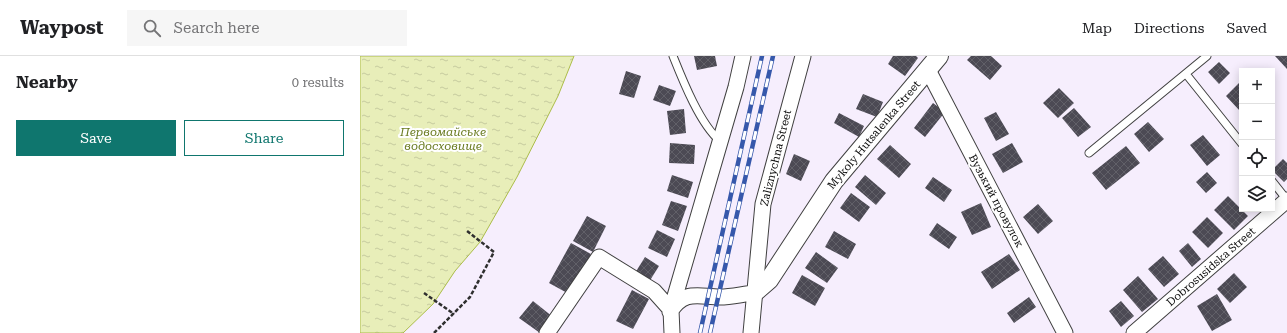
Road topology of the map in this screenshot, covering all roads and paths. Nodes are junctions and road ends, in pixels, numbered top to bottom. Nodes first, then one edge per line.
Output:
1 (672, 56) edge
2 (743, 56) edge
3 (803, 56) edge
4 (939, 56) edge
5 (1207, 56) edge
6 (928, 70) junction
7 (1186, 74) junction
8 (1239, 140) edge
9 (720, 141) junction
10 (1089, 153) dead end
11 (1275, 185) edge
12 (1287, 200) edge
13 (467, 231) dead end
14 (424, 293) dead end
15 (754, 293) junction
16 (671, 310) junction
17 (454, 314) junction
18 (434, 333) edge
19 (548, 333) edge
20 (662, 333) edge
21 (672, 333) edge
22 (751, 333) edge
23 (1065, 333) edge
24 (1134, 333) edge

1 - 9 lane
2 - 9 street
3 - 15 street, Zaliznychna Street
4 - 6 street, Mykoly Hutsalenka Street
5 - 7 lane
6 - 15 street, Mykoly Hutsalenka Street
6 - 23 street, Вузький провулок
7 - 8 lane
7 - 10 lane
9 - 16 street
11 - 12 lane
12 - 24 street, Dobrosusidska Street
13 - 17 path
14 - 17 path
15 - 16 street
15 - 22 street, Zaliznychna Street
16 - 19 street
16 - 20 street
16 - 21 street
17 - 18 path

